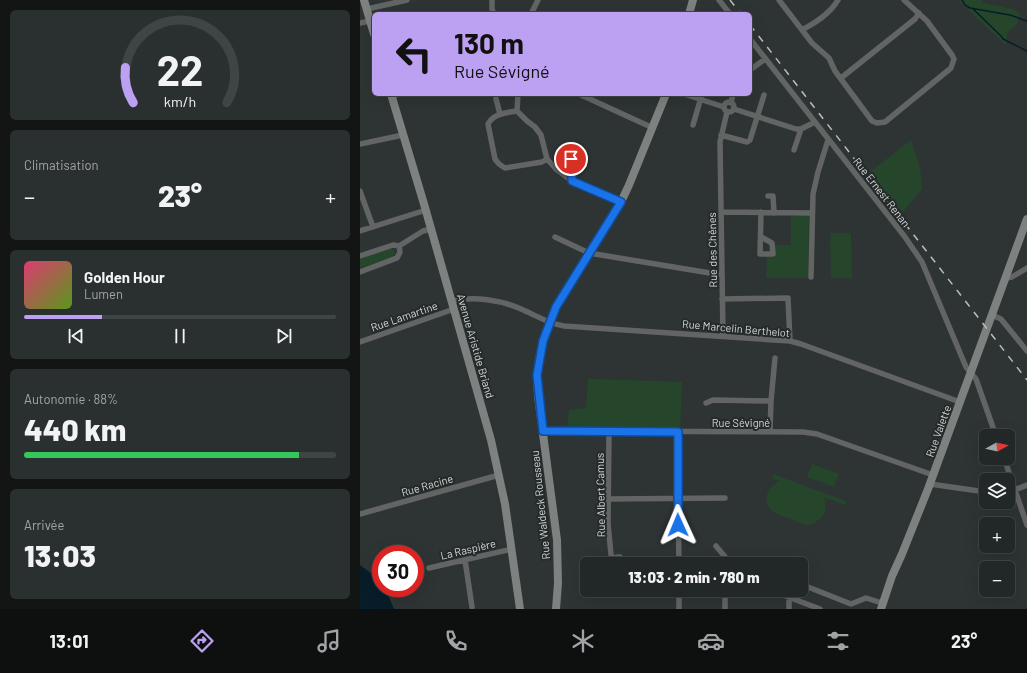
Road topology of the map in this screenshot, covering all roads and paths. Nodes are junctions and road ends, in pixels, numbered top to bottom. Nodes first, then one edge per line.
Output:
1 (364, 0) edge
2 (408, 0) edge
3 (538, 0) edge
4 (693, 0) edge
5 (719, 0) edge
6 (779, 0) edge
7 (838, 0) edge
8 (904, 0) edge
9 (492, 1) edge
10 (367, 9) junction
11 (493, 12) edge
12 (532, 12) edge
13 (690, 12) edge
14 (728, 12) edge
15 (919, 13) junction
16 (370, 21) junction
17 (360, 23) edge
18 (372, 28) edge
19 (802, 30) junction
20 (752, 42) edge
21 (765, 59) junction
22 (752, 69) edge
23 (841, 78) junction
24 (764, 95) dead end
25 (394, 96) edge
26 (518, 96) edge
27 (583, 96) edge
28 (665, 96) edge
29 (733, 96) edge
30 (701, 97) edge
31 (496, 99) dead end
32 (732, 106) junction
33 (726, 109) junction
34 (518, 110) junction
35 (500, 114) junction
36 (757, 116) junction
37 (815, 122) junction
38 (693, 124) dead end
39 (653, 128) junction
40 (800, 129) junction
41 (721, 134) junction
42 (404, 135) junction
43 (828, 140) junction
44 (360, 144) edge
45 (572, 147) dead end
46 (794, 150) dead end
47 (547, 159) junction
48 (572, 181) junction
49 (360, 191) edge
50 (768, 196) dead end
51 (621, 202) junction
52 (426, 210) junction
53 (721, 212) junction
54 (761, 212) junction
55 (774, 212) junction
56 (812, 213) junction
57 (1027, 219) edge
58 (373, 227) junction
59 (431, 229) junction
60 (360, 232) edge
61 (555, 237) dead end
62 (760, 237) dead end
63 (399, 246) junction
64 (589, 253) junction
65 (360, 256) edge
66 (1027, 268) edge
67 (360, 272) edge
68 (722, 275) junction
69 (811, 276) dead end
70 (1006, 278) junction
71 (722, 299) junction
72 (453, 305) junction
73 (992, 315) junction
74 (550, 322) junction
75 (722, 336) junction
76 (790, 341) junction
77 (360, 342) edge
78 (1027, 351) edge
79 (774, 358) dead end
80 (971, 372) junction
81 (771, 401) junction
82 (960, 402) junction
83 (706, 403) dead end
84 (994, 429) edge
85 (543, 431) junction
86 (770, 431) junction
87 (609, 432) junction
88 (678, 432) junction
89 (499, 475) junction
90 (931, 480) junction
91 (1027, 486) edge
92 (979, 490) edge
93 (1015, 490) joint
94 (1017, 497) joint
95 (678, 498) junction
96 (725, 498) dead end
97 (608, 499) junction
98 (360, 514) edge
99 (1027, 525) edge
100 (716, 546) dead end
101 (512, 549) junction
102 (611, 557) edge
103 (678, 557) edge
104 (725, 557) edge
105 (465, 560) junction
106 (430, 568) dead end
107 (808, 587) dead end
108 (679, 597) edge
109 (725, 597) edge
110 (789, 597) joint
111 (472, 607) dead end
112 (882, 607) edge
113 (520, 609) edge
114 (556, 609) edge
115 (679, 609) edge
116 (725, 609) edge
117 (789, 609) edge
118 (820, 609) edge

1 - 10 main road
2 - 10 street
3 - 12 street
4 - 13 main road
5 - 14 street
6 - 19 street
7 - 19 street
8 - 15 street
9 - 11 street
10 - 16 main road
15 - 23 street
15 - 23 street
16 - 17 street
16 - 18 main road
19 - 23 street
20 - 21 street, Rue Ernest Renan
21 - 22 street
21 - 37 street, Rue Ernest Renan
24 - 36 street
25 - 42 main road, Avenue Aristide Briand
26 - 34 street
27 - 39 street
28 - 39 main road, Rue Waldeck Rousseau
29 - 32 street
30 - 33 street
30 - 38 street
31 - 35 street
32 - 33 street
32 - 33 street
32 - 36 street
33 - 41 street, Rue des Chênes
34 - 35 street
34 - 47 street
35 - 47 street
36 - 40 street
36 - 41 street
37 - 40 street
37 - 43 street, Rue Ernest Renan
39 - 51 main road, Rue Waldeck Rousseau
40 - 46 street
41 - 53 street, Rue des Chênes
42 - 44 street
42 - 52 main road, Avenue Aristide Briand
43 - 56 street
43 - 80 street, Rue Ernest Renan
45 - 48 street
47 - 48 street
48 - 51 street
49 - 58 street
50 - 55 street
51 - 64 main road, Rue Waldeck Rousseau
52 - 58 street
52 - 59 main road, Avenue Aristide Briand
53 - 54 street
53 - 68 street, Rue des Chênes
54 - 55 street
54 - 62 street
55 - 56 street
56 - 69 street
57 - 70 main road, Rue Valette
58 - 60 street
59 - 63 street
59 - 72 main road, Avenue Aristide Briand
61 - 64 street
63 - 65 street
63 - 67 street
64 - 68 street
64 - 74 main road, Rue Waldeck Rousseau
66 - 70 street
68 - 71 street, Rue des Chênes
70 - 73 main road, Rue Valette
71 - 75 street, Rue des Chênes
71 - 76 street
72 - 74 street, Rue Lamartine
72 - 77 street, Rue Lamartine
72 - 89 main road, Avenue Aristide Briand
73 - 78 street
73 - 80 main road, Rue Valette
74 - 75 street, Rue Marcelin Berthelot
74 - 85 main road, Rue Waldeck Rousseau
75 - 76 street, Rue Marcelin Berthelot
76 - 82 street, Rue Marcelin Berthelot
79 - 81 street
80 - 82 main road, Rue Valette
80 - 84 street, Rue Ernest Renan
81 - 83 street
81 - 86 street
82 - 90 main road, Rue Valette
85 - 87 street, Rue Sévigné
85 - 114 main road, Rue Waldeck Rousseau
86 - 88 street, Rue Sévigné
86 - 90 street, Rue Sévigné
87 - 88 street, Rue Sévigné
87 - 97 street, Rue Albert Camus
88 - 95 street
89 - 98 street, Rue Racine
89 - 101 main road, Avenue Aristide Briand
90 - 92 street, Rue Sévigné
90 - 112 main road, Rue Valette
91 - 93 street
93 - 94 street
94 - 99 street
95 - 96 street
95 - 97 street
95 - 103 street
97 - 102 street, Rue Albert Camus
100 - 104 street
101 - 105 street, La Raspière
101 - 113 main road, Avenue Aristide Briand
105 - 106 street, La Raspière
105 - 111 street
107 - 112 street
108 - 115 street
109 - 116 street
110 - 117 street
110 - 118 street

